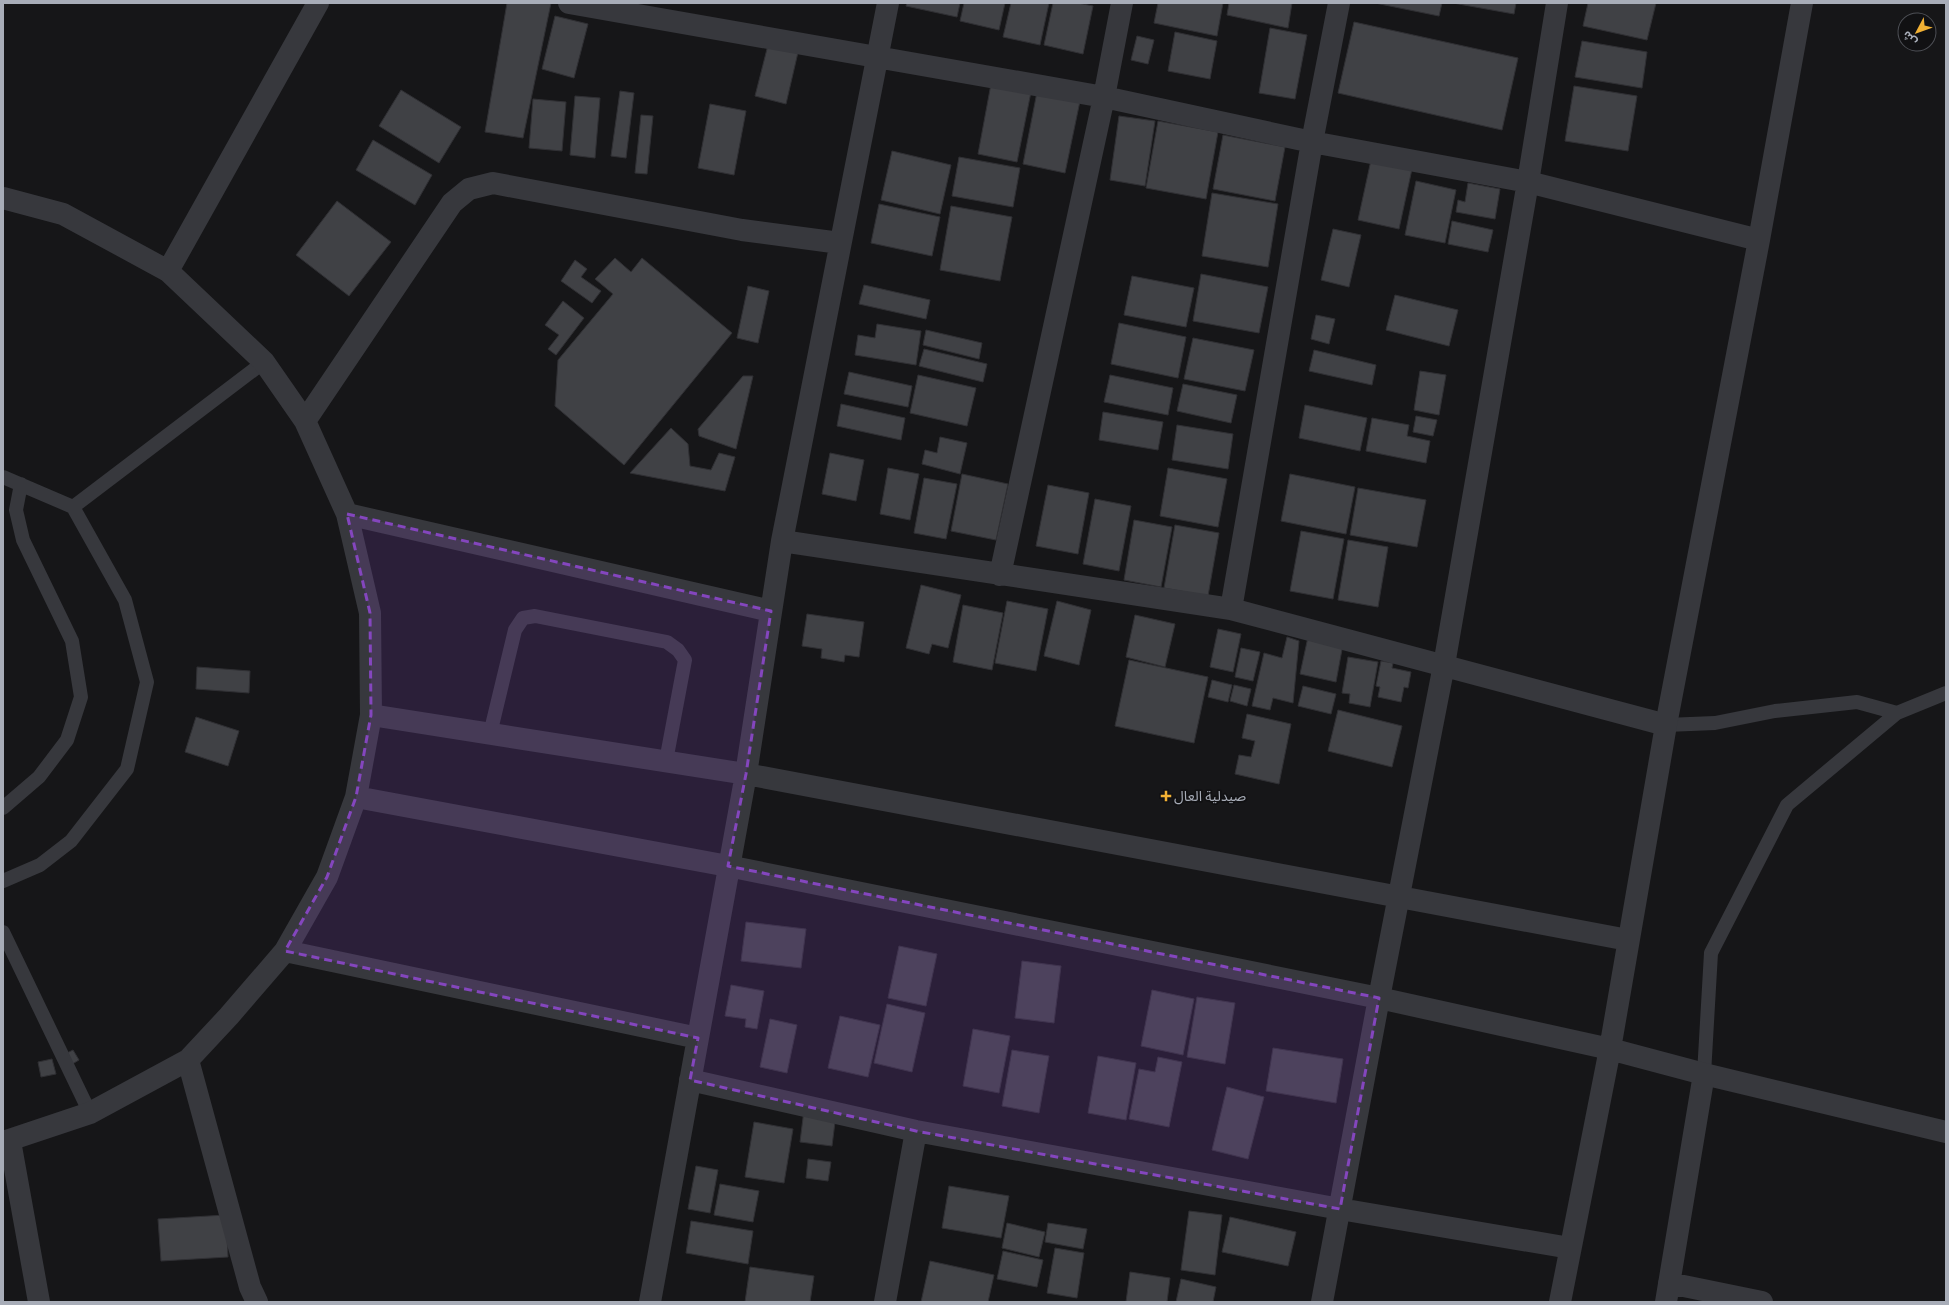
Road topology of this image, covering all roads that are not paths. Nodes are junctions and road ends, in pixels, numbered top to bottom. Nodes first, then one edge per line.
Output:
1 (318, 3) edge
2 (569, 3) edge
3 (888, 3) edge
4 (1122, 3) edge
5 (1339, 3) edge
6 (1557, 3) edge
7 (1802, 3) edge
8 (608, 7) edge
9 (876, 58) junction
10 (1104, 97) junction
11 (1312, 142) junction
12 (1528, 182) junction
13 (3, 198) edge
14 (1759, 240) junction
15 (840, 243) junction
16 (168, 271) junction
17 (264, 362) junction
18 (305, 421) junction
19 (3, 477) edge
20 (21, 484) junction
21 (72, 507) junction
22 (347, 514) junction
23 (782, 541) junction
24 (1000, 575) junction
25 (1231, 609) junction
26 (771, 611) junction
27 (1444, 665) junction
28 (1946, 693) edge
29 (1897, 713) junction
30 (371, 715) junction
31 (1666, 725) junction
32 (490, 734) junction
33 (666, 761) junction
34 (746, 774) junction
35 (356, 797) junction
36 (3, 808) edge
37 (728, 866) junction
38 (3, 881) edge
39 (1399, 897) junction
40 (3, 932) edge
41 (1628, 940) junction
42 (284, 951) junction
43 (1379, 998) junction
44 (698, 1038) junction
45 (1610, 1048) junction
46 (188, 1060) junction
47 (1704, 1074) junction
48 (690, 1080) junction
49 (90, 1113) junction
50 (916, 1131) junction
51 (1946, 1132) edge
52 (6, 1142) edge
53 (1340, 1209) junction
54 (1570, 1248) junction
55 (1668, 1292) edge
56 (39, 1302) edge
57 (257, 1302) edge
58 (650, 1302) edge
59 (885, 1302) edge
60 (1322, 1302) edge
61 (1560, 1302) edge
62 (1762, 1302) edge

1 - 16 street
2 - 8 street
3 - 9 street
4 - 10 street
5 - 11 street
6 - 12 street
7 - 14 street
8 - 9 street
9 - 10 street
9 - 15 street
10 - 11 street
10 - 24 street
11 - 12 street
11 - 25 street
12 - 14 street
12 - 27 street
13 - 16 street
14 - 31 street
15 - 18 street
15 - 23 street
16 - 17 street
17 - 18 street
17 - 21 lane
18 - 22 street
19 - 20 lane
20 - 21 lane
20 - 36 lane
21 - 38 lane
22 - 26 street
22 - 30 street
23 - 24 street
23 - 26 street
24 - 25 street
25 - 27 street
26 - 34 street
27 - 31 street
27 - 39 street
28 - 29 lane
29 - 31 lane
29 - 47 lane
30 - 32 street
30 - 35 street
31 - 41 street
32 - 33 street
32 - 33 lane
33 - 34 street
34 - 37 street
34 - 39 street
35 - 37 street
35 - 42 street
37 - 43 street
37 - 44 street
39 - 41 street
39 - 43 street
40 - 49 lane
41 - 45 street
42 - 44 street
42 - 46 street
43 - 45 street
43 - 53 street
44 - 48 street
45 - 47 street
45 - 54 street
46 - 49 street
46 - 57 street
47 - 51 street
47 - 55 street
48 - 50 street
48 - 58 street
49 - 52 street
50 - 53 street
50 - 59 street
52 - 56 street
53 - 54 street
53 - 60 street
54 - 61 street
55 - 62 street

